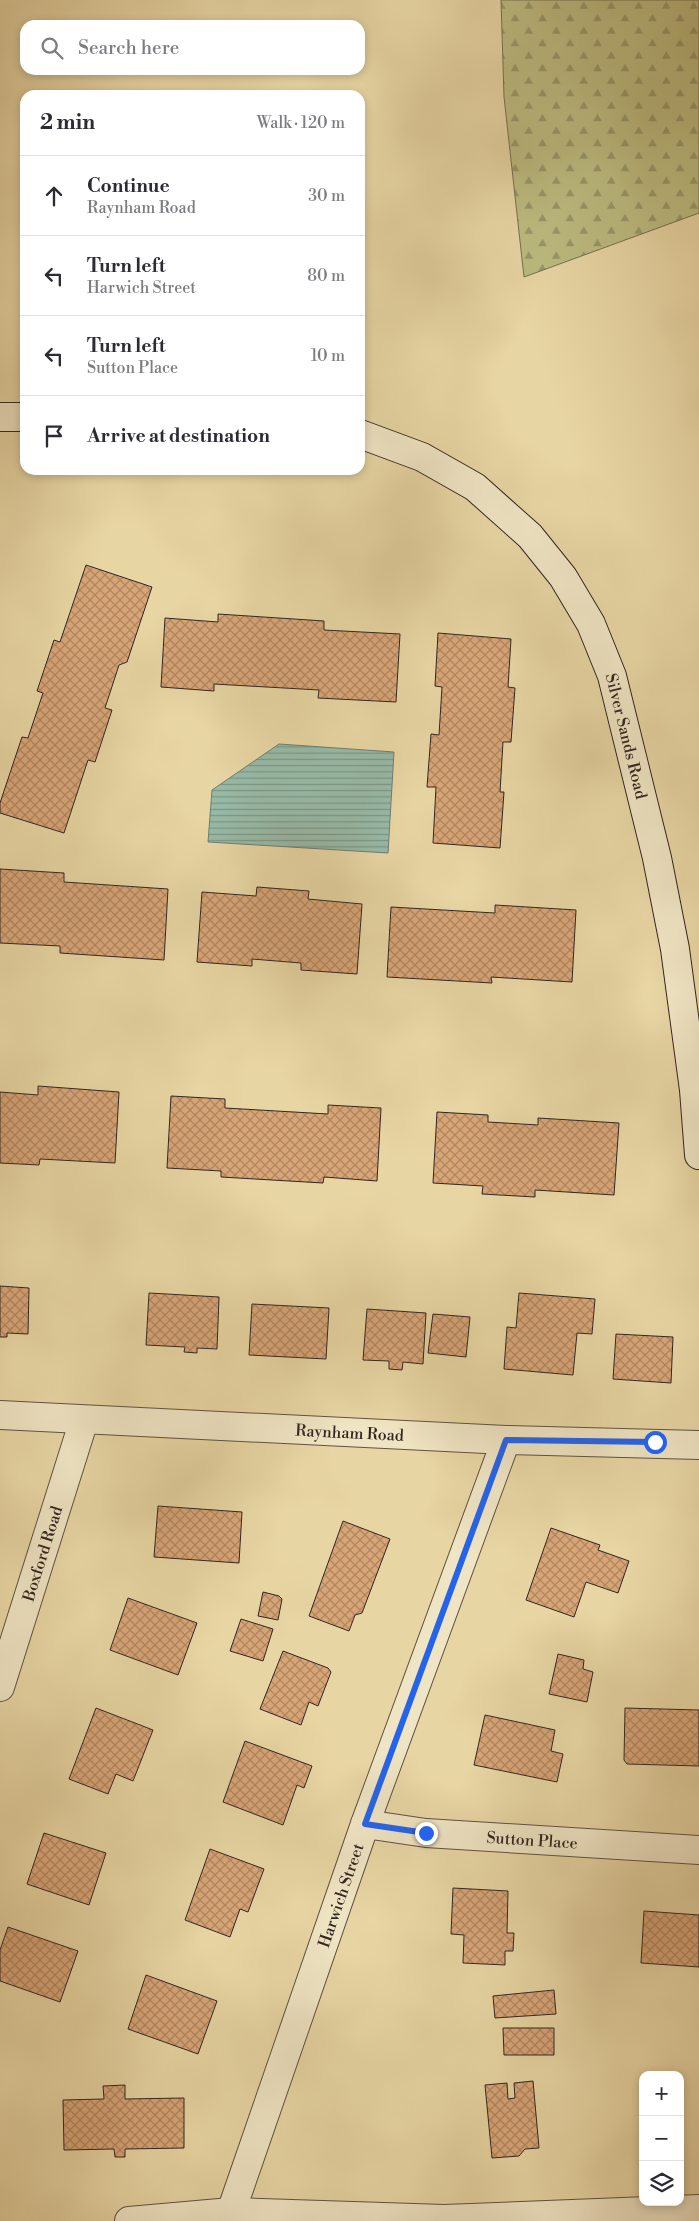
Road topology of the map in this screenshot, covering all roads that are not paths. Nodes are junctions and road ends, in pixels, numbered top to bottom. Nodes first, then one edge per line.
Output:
1 (0, 417) edge
2 (20, 417) edge
3 (365, 436) edge
4 (699, 1155) edge
5 (0, 1415) edge
6 (84, 1420) junction
7 (506, 1440) junction
8 (699, 1445) edge
9 (0, 1687) edge
10 (365, 1824) junction
11 (699, 1850) edge
12 (699, 2209) edge
13 (232, 2212) junction
14 (444, 2220) edge
15 (129, 2221) edge

1 - 2 street
3 - 4 street, Silver Sands Road
5 - 6 street, Raynham Road
6 - 7 street, Raynham Road
6 - 9 street, Boxford Road
7 - 8 street, Raynham Road
7 - 10 street, Harwich Street
10 - 11 street, Sutton Place
10 - 13 street, Harwich Street
12 - 14 street
13 - 14 street
13 - 15 street

